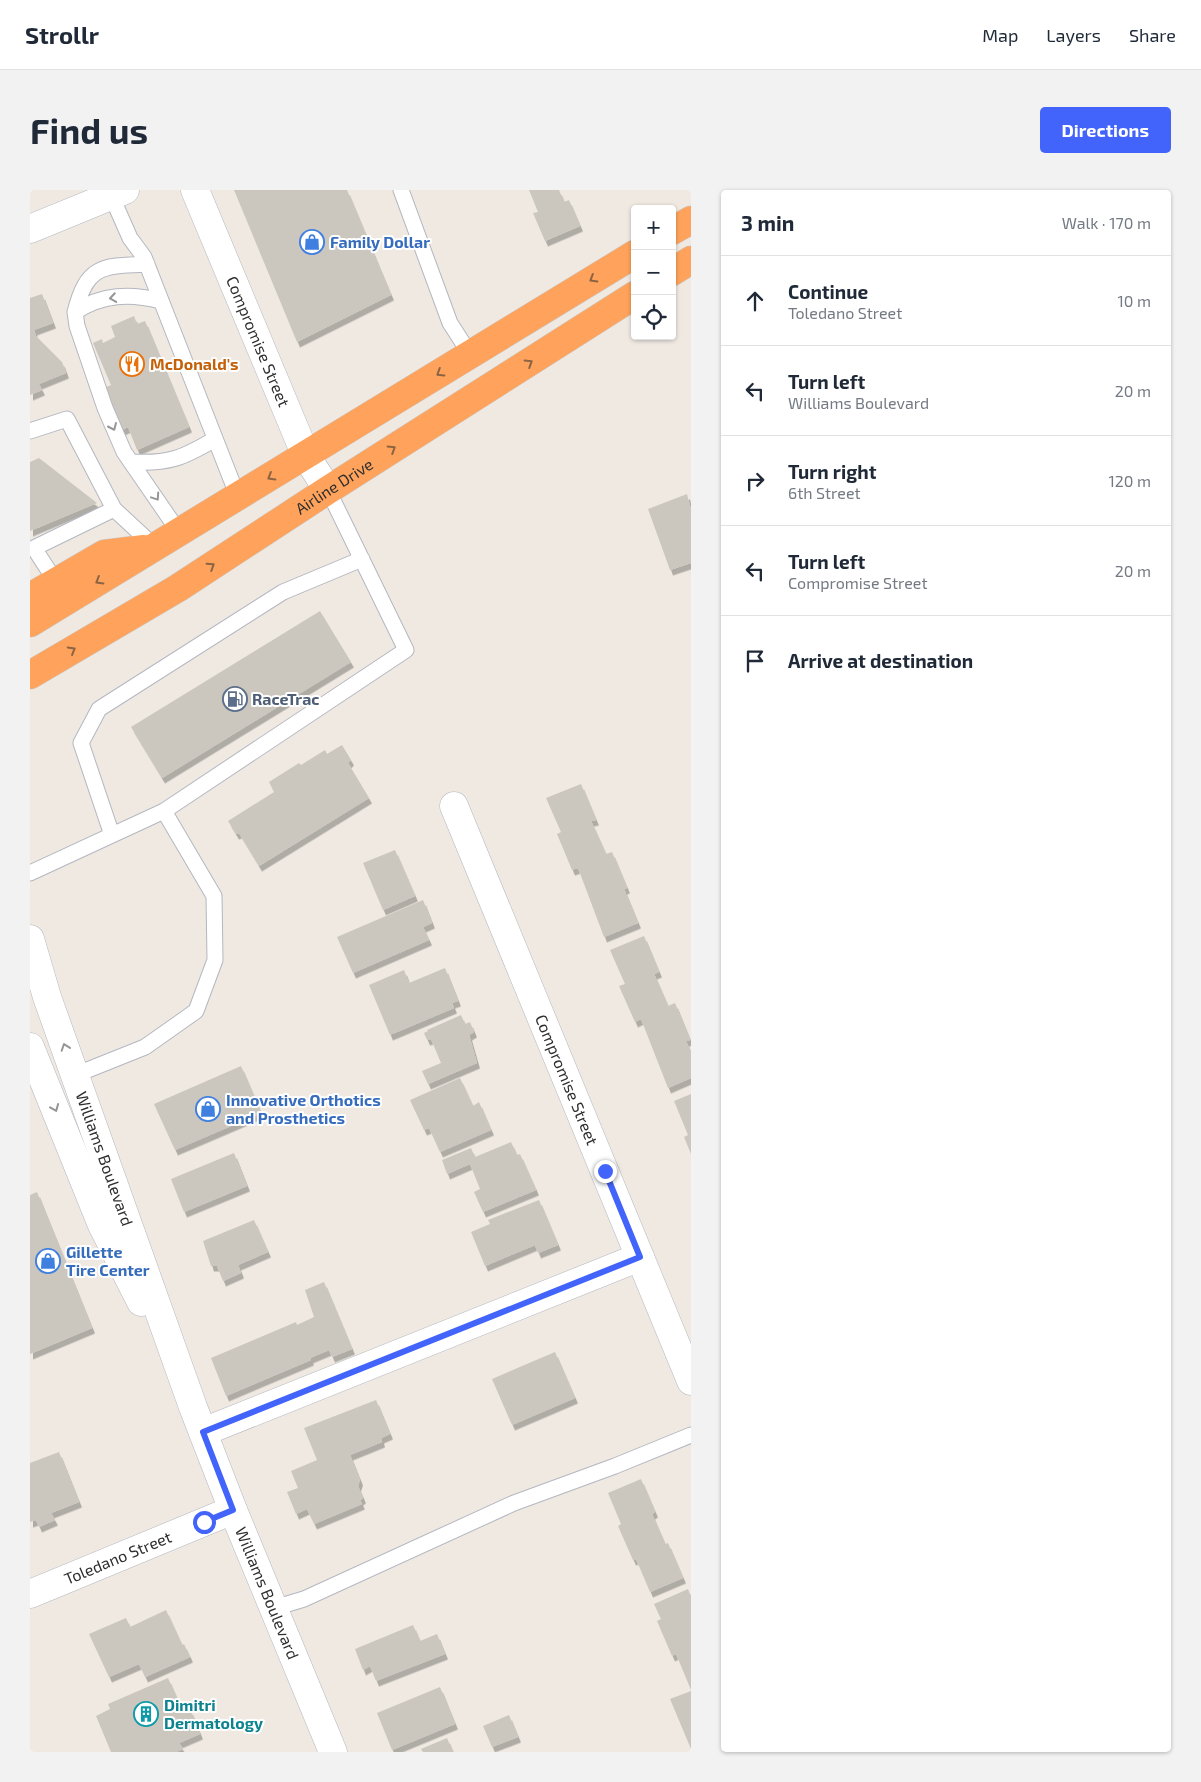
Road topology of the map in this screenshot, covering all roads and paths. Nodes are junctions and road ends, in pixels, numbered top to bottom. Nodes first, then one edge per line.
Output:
1 (195, 190) edge
2 (401, 190) edge
3 (118, 193) edge
4 (691, 220) edge
5 (30, 229) edge
6 (676, 229) edge
7 (631, 256) edge
8 (691, 260) edge
9 (146, 264) junction
10 (676, 269) edge
11 (631, 298) edge
12 (161, 301) junction
13 (75, 312) junction
14 (470, 354) junction
15 (30, 432) edge
16 (215, 439) junction
17 (306, 456) junction
18 (131, 462) junction
19 (328, 490) junction
20 (238, 497) junction
21 (114, 509) junction
22 (179, 532) junction
23 (155, 547) junction
24 (32, 549) edge
25 (362, 559) junction
26 (56, 582) junction
27 (30, 597) edge
28 (30, 623) edge
29 (30, 675) edge
30 (454, 806) dead end
31 (164, 811) junction
32 (112, 835) junction
33 (30, 873) edge
34 (30, 939) edge
35 (30, 1047) edge
36 (75, 1075) junction
37 (640, 1257) junction
38 (691, 1381) edge
39 (192, 1406) junction
40 (203, 1432) junction
41 (691, 1435) edge
42 (233, 1510) junction
43 (30, 1594) edge
44 (274, 1608) junction
45 (333, 1752) edge

1 - 17 street, Compromise Street
2 - 14 lane
3 - 5 street
3 - 9 lane
4 - 6 highway
7 -> 14 highway
8 - 10 highway
9 - 12 lane
9 - 13 lane
19 -> 11 highway, Airline Drive
12 -> 13 lane
12 - 16 lane
13 -> 18 lane
14 -> 17 highway
15 - 21 lane
16 - 18 lane
16 - 20 lane
17 - 19 street, Compromise Street
17 -> 20 highway
18 -> 22 lane
19 - 25 lane
29 -> 19 highway, Airline Drive
20 - 22 highway
21 - 23 lane
21 - 24 lane
22 - 23 highway
23 - 26 highway
23 -> 28 highway
24 - 26 lane
25 - 31 lane
25 - 32 lane
26 - 27 highway
30 - 37 street, Compromise Street
31 - 32 lane
31 - 36 lane
32 - 33 lane
36 -> 34 street, Williams Boulevard
35 -> 39 street, Williams Boulevard
36 - 39 street, Williams Boulevard
37 - 38 street, Compromise Street
37 - 40 street
39 - 40 street, Williams Boulevard
40 - 42 street, Williams Boulevard
41 - 44 lane
42 - 43 street, Toledano Street
42 - 44 street, Williams Boulevard
44 - 45 street, Williams Boulevard

